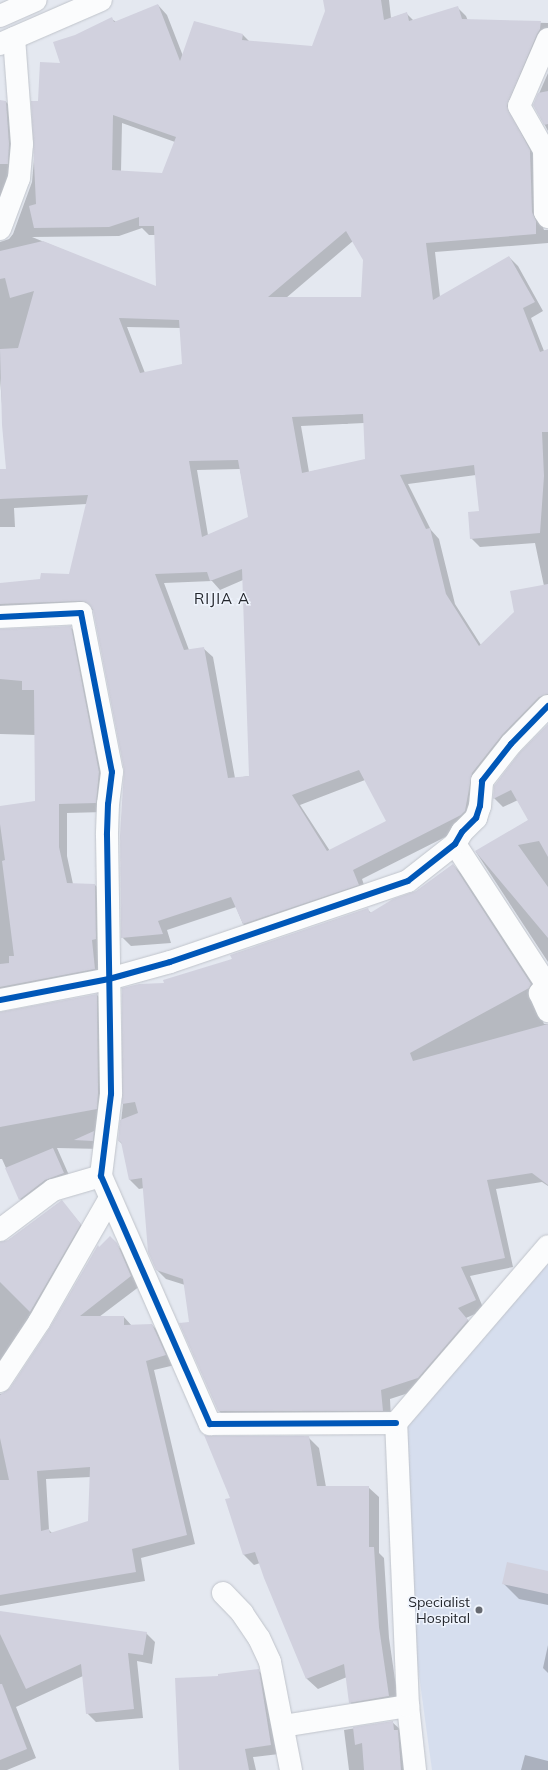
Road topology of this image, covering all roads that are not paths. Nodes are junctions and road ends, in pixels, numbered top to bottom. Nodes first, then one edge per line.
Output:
1 (36, 0) edge
2 (101, 0) edge
3 (0, 16) edge
4 (548, 39) edge
5 (7, 41) edge
6 (548, 217) edge
7 (0, 229) edge
8 (0, 617) edge
9 (548, 706) edge
10 (455, 844) junction
11 (109, 979) junction
12 (0, 1000) edge
13 (548, 1011) edge
14 (101, 1176) junction
15 (110, 1198) junction
16 (0, 1230) edge
17 (548, 1246) edge
18 (0, 1381) edge
19 (396, 1422) junction
20 (223, 1593) dead end
21 (408, 1706) junction
22 (283, 1726) junction
23 (291, 1770) edge
24 (415, 1770) edge

1 - 3 street
2 - 5 street
4 - 6 street
5 - 7 street
8 - 11 street
9 - 10 street
10 - 11 street
10 - 13 street
11 - 12 street
11 - 14 street
14 - 15 street
14 - 16 street
15 - 18 street
15 - 19 street
17 - 19 street
19 - 21 street
20 - 22 street
21 - 22 street
21 - 24 street
22 - 23 street

